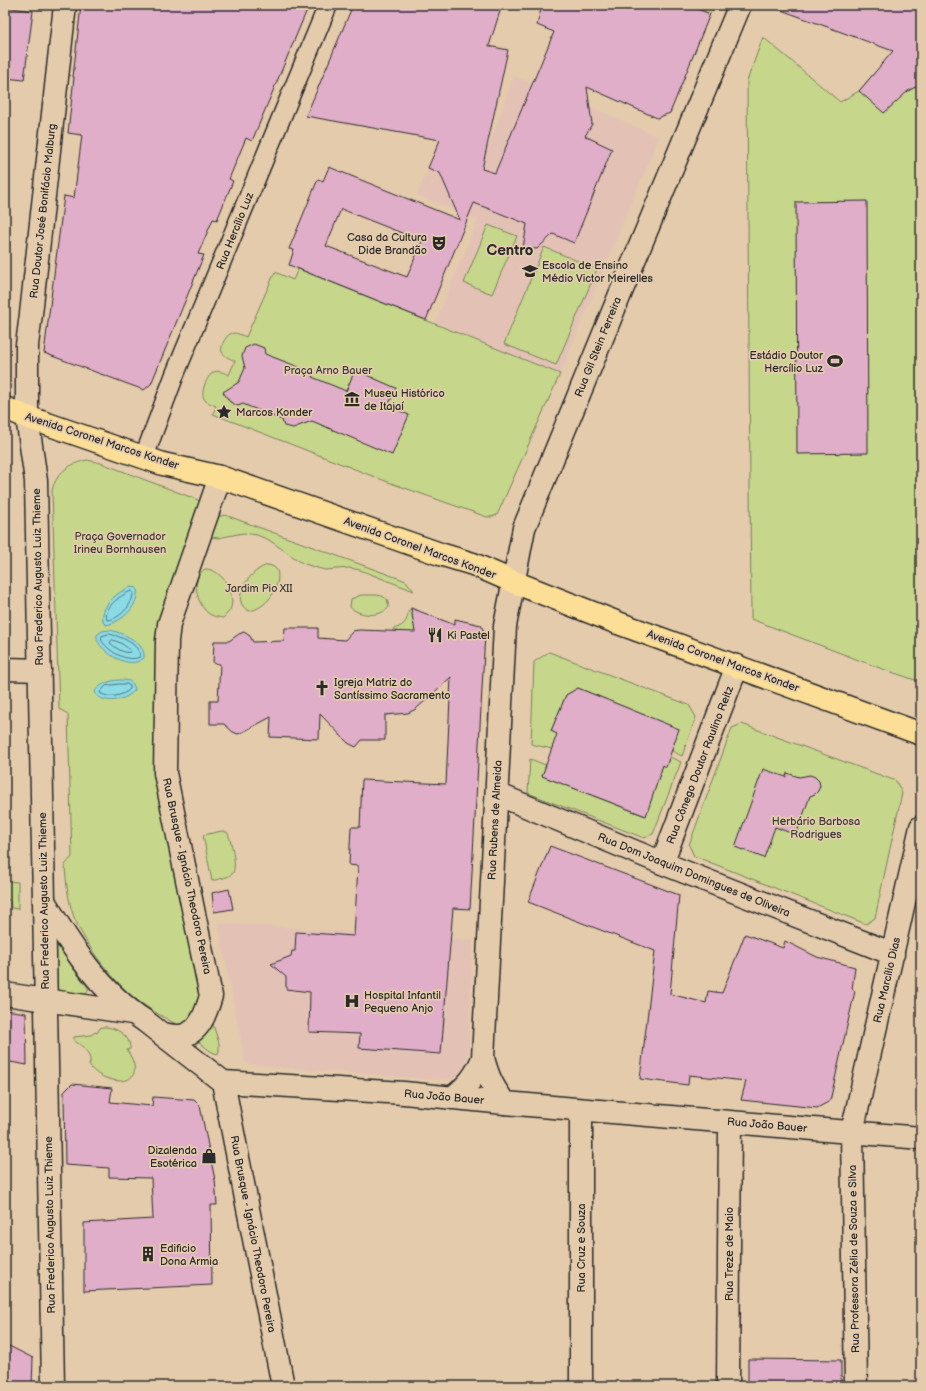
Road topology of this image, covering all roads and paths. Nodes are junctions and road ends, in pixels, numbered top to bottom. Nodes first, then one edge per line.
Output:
1 (66, 5) edge
2 (328, 5) edge
3 (740, 5) edge
4 (5, 408) edge
5 (27, 417) junction
6 (144, 457) junction
7 (220, 476) junction
8 (514, 582) junction
9 (737, 666) junction
10 (5, 669) edge
11 (40, 670) junction
12 (921, 734) edge
13 (497, 794) junction
14 (921, 827) edge
15 (662, 863) junction
16 (44, 901) junction
17 (892, 954) junction
18 (5, 994) edge
19 (46, 1000) junction
20 (132, 1013) junction
21 (162, 1034) junction
22 (483, 1058) junction
23 (223, 1082) junction
24 (452, 1098) junction
25 (505, 1103) junction
26 (581, 1110) junction
27 (730, 1122) junction
28 (852, 1132) junction
29 (921, 1138) edge
30 (53, 1386) edge
31 (283, 1386) edge
32 (581, 1386) edge
33 (728, 1386) edge
34 (856, 1386) edge

1 - 5 street, Rua Doutor José Bonifácio Malburg
2 - 6 street, Rua Hercílio Luz
3 - 8 street, Rua Gil Stein Ferreira
4 - 5 main road, Avenida Coronel Marcos Konder
5 - 6 main road, Avenida Coronel Marcos Konder
5 - 11 street, Rua Frederico Augusto Luiz Thieme
6 - 7 main road, Avenida Coronel Marcos Konder
7 - 8 main road, Avenida Coronel Marcos Konder
7 - 21 street, Rua Brusque - Ignácio Theodoro Pereira
8 - 9 main road, Avenida Coronel Marcos Konder
8 - 13 street, Rua Rubens de Almeida
9 - 12 main road, Avenida Coronel Marcos Konder
9 - 15 street, Rua Cônego Doutor Raulino Reitz
10 - 11 street
11 - 16 street, Rua Frederico Augusto Luiz Thieme
13 - 15 street, Rua Dom Joaquim Domingues de Oliveira
13 - 22 street, Rua Rubens de Almeida
14 - 17 street, Rua Marcílio Dias
15 - 17 street, Rua Dom Joaquim Domingues de Oliveira
16 - 19 street, Rua Frederico Augusto Luiz Thieme
16 - 20 street
17 - 28 street, Rua Marcílio Dias
18 - 19 street
19 - 20 street
19 - 30 street, Rua Frederico Augusto Luiz Thieme
20 - 21 street
21 - 23 street
22 - 24 street, Rua Rubens de Almeida
22 - 25 street, Rua Rubens de Almeida
23 - 24 street, Rua João Bauer
23 - 31 street, Rua Brusque - Ignácio Theodoro Pereira
24 - 25 street, Rua João Bauer
25 - 26 street, Rua João Bauer
26 - 27 street, Rua João Bauer
26 - 32 street, Rua Cruz e Souza
27 - 28 street, Rua João Bauer
27 - 33 street, Rua Treze de Maio
28 - 29 street, Rua João Bauer
28 - 34 street, Rua Professora Zélia de Souza e Silva

